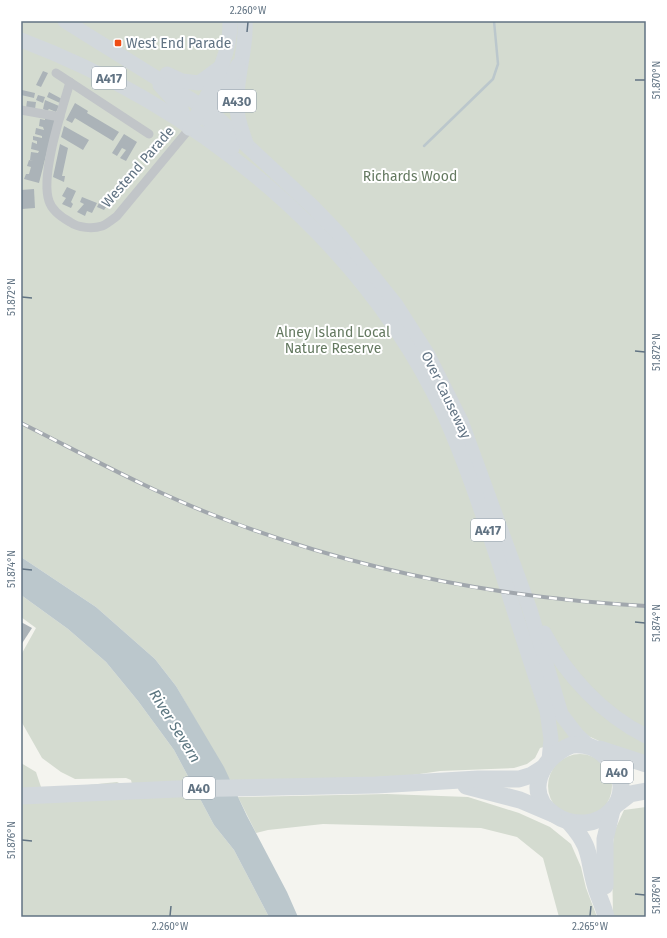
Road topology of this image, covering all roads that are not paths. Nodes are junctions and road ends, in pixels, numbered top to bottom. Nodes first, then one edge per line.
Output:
1 (65, 21) edge
2 (230, 21) edge
3 (245, 21) edge
4 (22, 40) edge
5 (243, 55) junction
6 (129, 59) junction
7 (223, 63) junction
8 (142, 68) junction
9 (56, 73) dead end
10 (70, 82) junction
11 (21, 110) edge
12 (206, 111) junction
13 (60, 117) junction
14 (190, 128) junction
15 (149, 134) dead end
16 (248, 146) junction
17 (284, 200) junction
18 (308, 212) junction
19 (449, 410) junction
20 (539, 646) junction
21 (646, 736) edge
22 (592, 747) junction
23 (546, 764) junction
24 (646, 764) edge
25 (446, 782) junction
26 (646, 791) edge
27 (21, 796) edge
28 (615, 807) junction
29 (553, 814) junction
30 (570, 823) junction
31 (605, 912) edge

1 - 6 main road, A417
2 - 7 main road, A430
3 - 5 main road, A430
4 - 14 main road, A417
5 - 12 main road, A430
5 - 16 main road, A430
6 - 7 main road
6 - 8 main road, A417
7 - 12 main road, A430
8 - 12 main road, A417
8 - 14 main road, A417
9 - 10 street
10 - 13 street, Westend Parade
10 - 15 street
11 - 13 street
12 - 14 main road
12 - 16 main road, Over Causeway / A417
12 - 17 main road, A417
13 - 14 street, Westend Parade
14 - 17 main road, Over Causeway / A417
16 - 18 main road, Over Causeway / A417
17 - 18 main road, Over Causeway / A417
18 - 19 main road, Over Causeway / A417
19 - 20 main road, Over Causeway / A417
19 - 20 main road, Over Causeway / A417
20 - 21 main road
20 - 22 main road, Over Causeway / A417
20 - 23 main road, Over Causeway / A417
22 - 23 highway, A40
22 - 24 highway, A40
22 - 28 highway, A40
23 - 25 highway, A40
23 - 29 highway, A40
25 - 27 highway, A40
25 - 29 highway, A40
26 - 28 highway, A40
28 - 30 highway, A40
28 - 31 highway
29 - 30 highway, A40
30 - 31 highway

